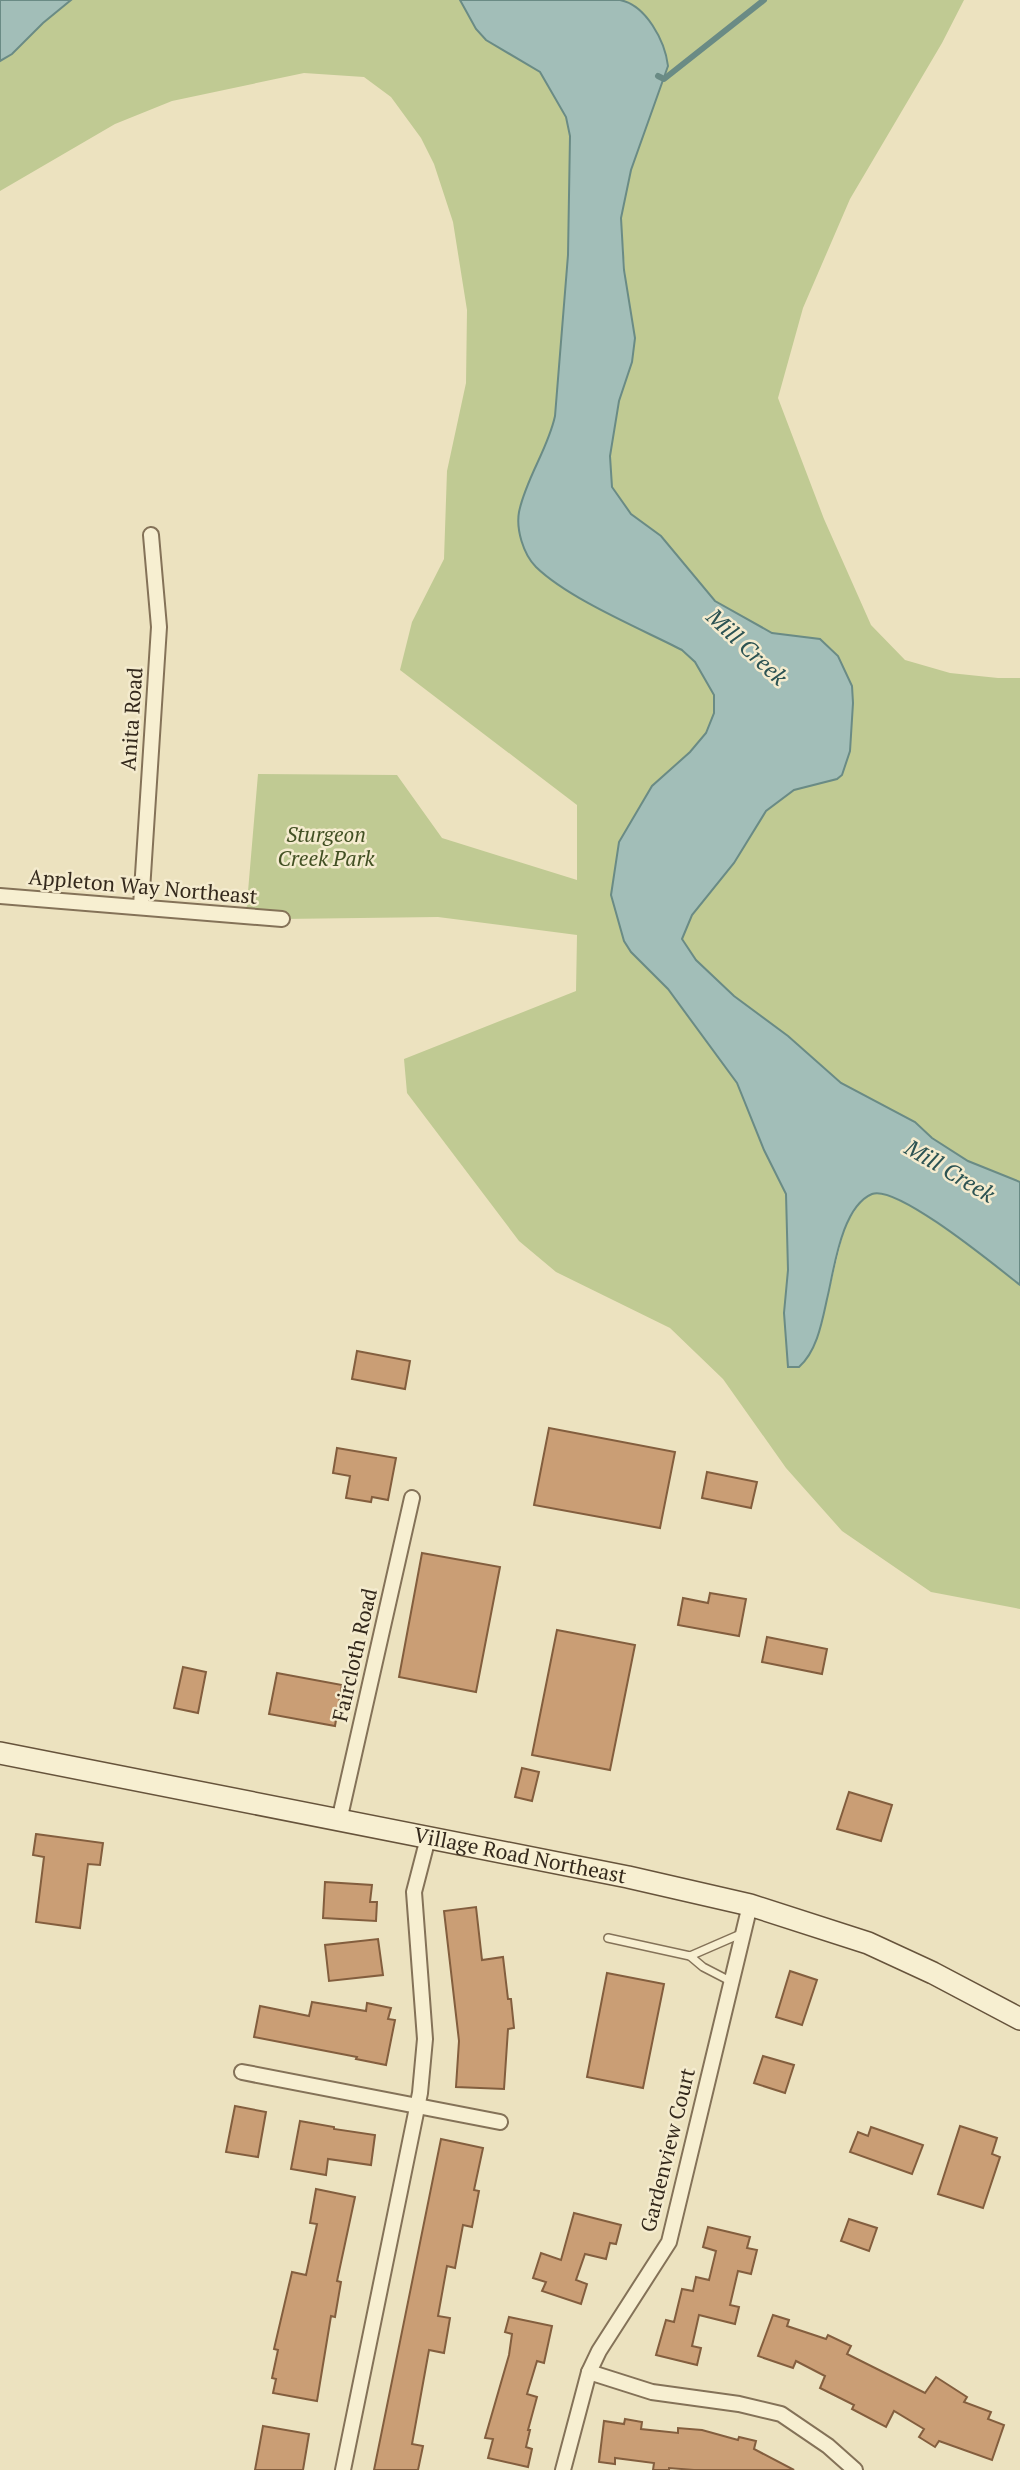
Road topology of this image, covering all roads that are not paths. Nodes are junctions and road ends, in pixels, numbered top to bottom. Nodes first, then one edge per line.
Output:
1 (151, 535) dead end
2 (0, 896) edge
3 (141, 906) junction
4 (282, 919) dead end
5 (412, 1498) dead end
6 (0, 1753) edge
7 (339, 1821) junction
8 (428, 1838) junction
9 (750, 1905) junction
10 (744, 1932) junction
11 (608, 1938) dead end
12 (690, 1956) junction
13 (732, 1982) junction
14 (1020, 2019) edge
15 (242, 2072) dead end
16 (418, 2105) junction
17 (500, 2122) dead end
18 (589, 2372) junction
19 (343, 2470) edge
20 (563, 2470) edge
21 (855, 2470) edge

1 - 3 street, Anita Road
2 - 3 street, Appleton Way Northeast
3 - 4 street, Appleton Way Northeast
5 - 7 street, Faircloth Road
6 - 7 main road, Village Road Northeast
7 - 8 main road, Village Road Northeast
8 - 9 main road, Village Road Northeast
8 - 16 street
9 - 10 street, Gardenview Court
9 - 14 main road, Village Road Northeast
10 - 12 lane
10 - 13 street, Gardenview Court
11 - 12 lane
12 - 13 lane
13 - 18 street, Gardenview Court
15 - 16 street
16 - 17 street
16 - 19 street
18 - 20 street, Gardenview Court
18 - 21 street

